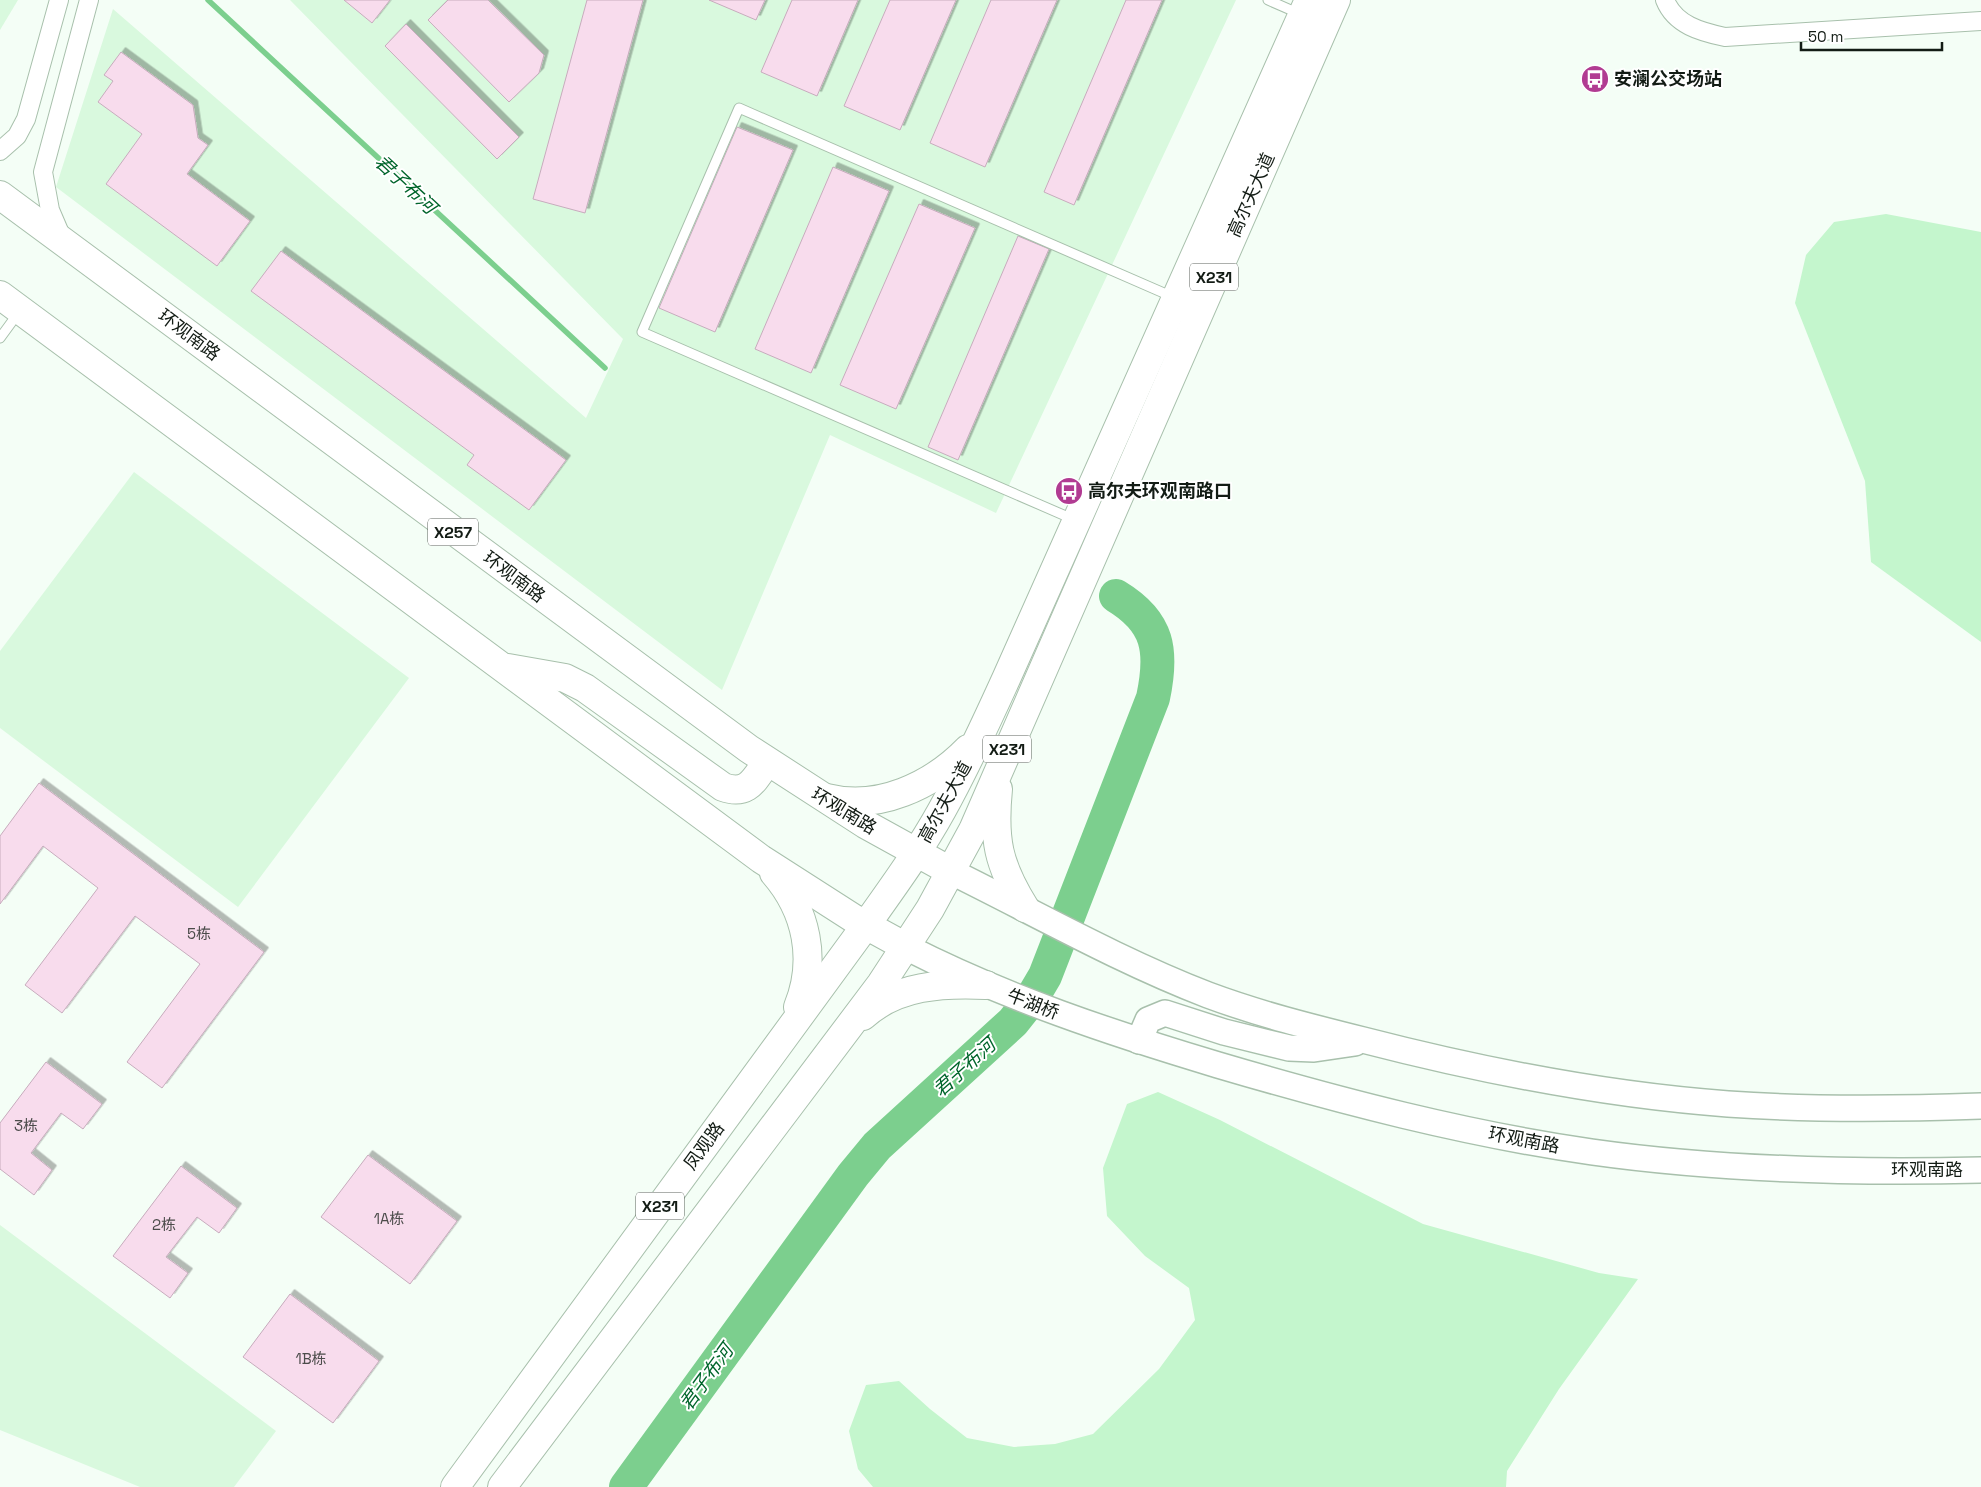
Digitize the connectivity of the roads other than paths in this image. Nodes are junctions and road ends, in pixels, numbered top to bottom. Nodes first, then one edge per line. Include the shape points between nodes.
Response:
1 (59, 0) edge
2 (89, 0) edge
3 (1268, 0) edge
4 (1336, 0) edge
5 (1665, 0) edge
6 (1306, 8) edge
7 (1981, 21) edge
8 (0, 151) edge
9 (0, 195) edge
10 (65, 243) junction
11 (1176, 298) junction
12 (10, 303) edge
13 (0, 338) edge
14 (1072, 532) junction
15 (502, 667) junction
16 (981, 735) junction
17 (1010, 743) junction
18 (767, 762) junction
19 (816, 795) junction
20 (917, 852) junction
21 (761, 859) junction
22 (952, 872) junction
23 (1024, 908) junction
24 (866, 925) junction
25 (906, 947) junction
26 (986, 985) junction
27 (1081, 1022) joint
28 (847, 1030) junction
29 (782, 1039) junction
30 (1139, 1041) junction
31 (1367, 1041) junction
32 (1981, 1106) edge
33 (1981, 1170) edge
34 (454, 1487) edge
35 (502, 1487) edge

1 - 8 street via 26,119 17,136
2 - 10 street via 43,172 50,210
3 - 6 lane
4 - 17 main road, 高尔夫大道 / X231
5 - 7 street via 1678,18 1697,31 1725,37
6 - 11 main road, 高尔夫大道 / X231
9 - 10 main road, 环观南路 / X257
10 - 18 main road, 环观南路 / X257
11 - 14 main road, 高尔夫大道 / X231
11 - 14 lane via 739,108 642,332
12 - 13 lane
12 - 15 main road
14 - 16 main road, 高尔夫大道 / X231
15 - 18 main road via 565,678 585,688 723,787 743,789 753,783
15 - 21 main road
16 - 19 main road via 946,768 905,792 860,802
16 - 20 main road, 高尔夫大道 / X231
17 - 22 main road, 高尔夫大道 / X231
17 - 23 main road via 999,777 996,840 1002,867
18 - 19 main road, 环观南路 / X257
19 - 20 main road, 环观南路 / X257
20 - 22 main road, 环观南路 / X257
20 - 24 main road, 凤观路 / X231
21 - 24 main road
21 - 29 main road via 786,888 797,909 806,931 809,953 808,976 802,998
22 - 23 street, 环观南路
22 - 25 main road, X231
23 - 31 street via 1113,953 1210,996
24 - 25 main road
24 - 29 main road, 凤观路 / X231
25 - 26 street
25 - 28 main road, X231
26 - 27 street, 牛湖桥
26 - 28 main road via 934,985 913,990 869,1010
27 - 30 street, 环观南路
28 - 35 main road, X231
29 - 34 main road, 凤观路 / X231
30 - 31 street via 1148,1020 1165,1013 1289,1048 1314,1049
30 - 33 street, 环观南路 via 1376,1108 1590,1152 1725,1165 1877,1171
31 - 32 street via 1414,1054 1531,1077 1663,1097 1789,1107

